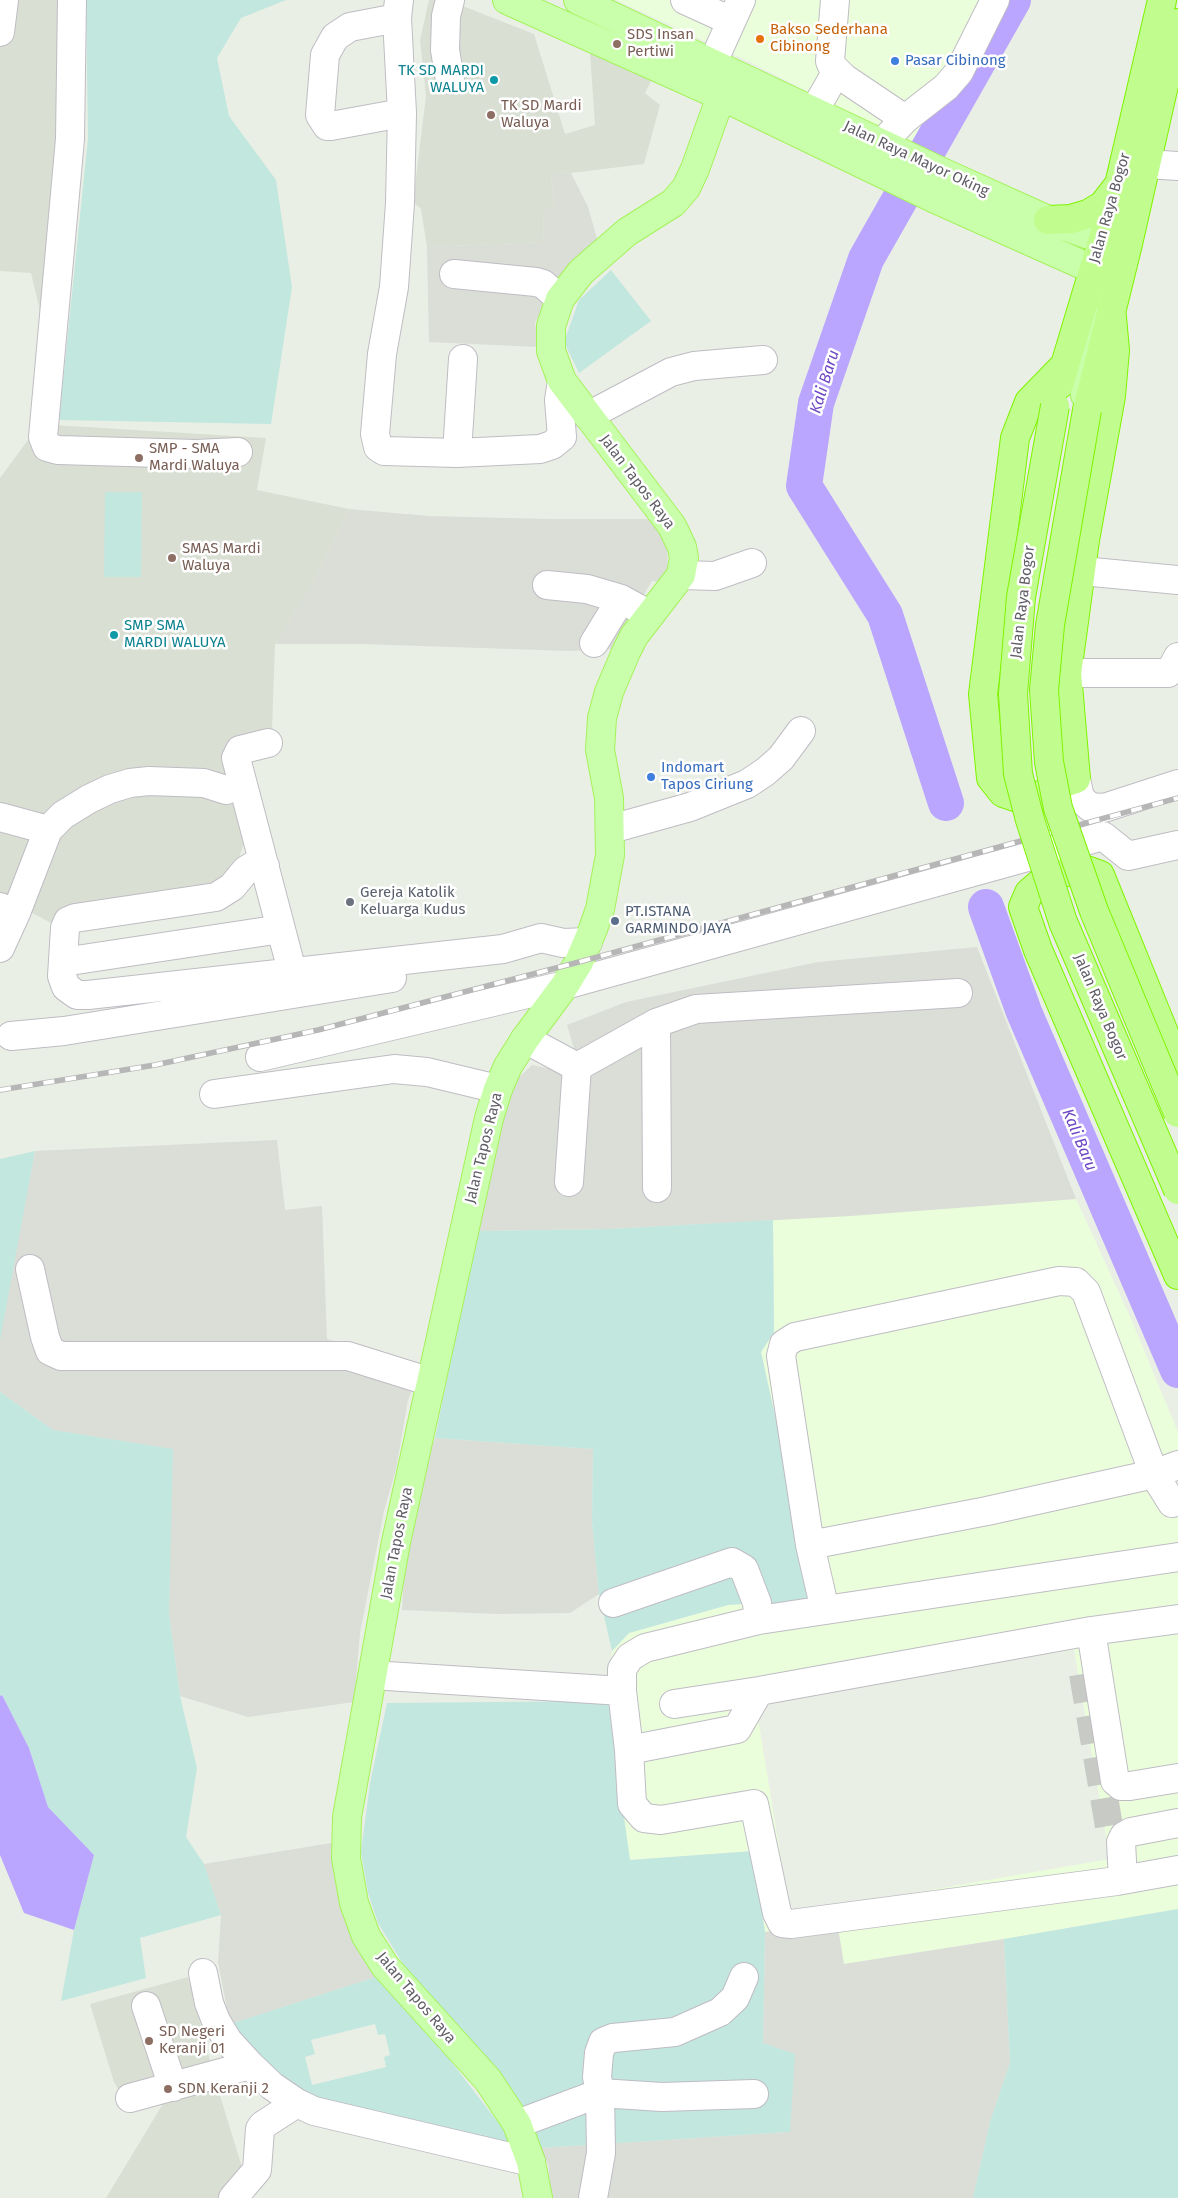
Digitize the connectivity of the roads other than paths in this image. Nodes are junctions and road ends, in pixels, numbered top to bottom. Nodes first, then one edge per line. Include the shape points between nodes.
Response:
1 (4, 0) edge
2 (72, 0) edge
3 (450, 0) edge
4 (507, 0) edge
5 (578, 0) edge
6 (685, 0) edge
7 (834, 0) edge
8 (995, 0) edge
9 (1162, 0) edge
10 (398, 9) edge
11 (736, 11) edge
12 (0, 32) edge
13 (1177, 34) edge
14 (713, 62) junction
15 (837, 71) junction
16 (450, 80) dead end
17 (721, 96) junction
18 (814, 111) junction
19 (402, 113) junction
20 (905, 119) junction
21 (888, 146) junction
22 (1146, 164) junction
23 (1178, 166) edge
24 (1118, 186) junction
25 (1048, 220) junction
26 (1103, 240) junction
27 (1092, 269) junction
28 (454, 274) dead end
29 (560, 299) junction
30 (1111, 307) junction
31 (463, 359) dead end
32 (763, 360) dead end
33 (1063, 367) junction
34 (562, 381) junction
35 (1088, 407) junction
36 (588, 416) junction
37 (238, 452) dead end
38 (457, 453) junction
39 (752, 563) dead end
40 (1082, 571) junction
41 (682, 575) junction
42 (1178, 580) edge
43 (547, 585) dead end
44 (621, 599) junction
45 (650, 615) junction
46 (594, 642) dead end
47 (1178, 657) edge
48 (1067, 673) junction
49 (801, 730) dead end
50 (268, 743) dead end
51 (1076, 780) junction
52 (1178, 784) edge
53 (226, 790) dead end
54 (0, 817) edge
55 (611, 829) junction
56 (48, 830) junction
57 (1087, 840) junction
58 (1178, 845) edge
59 (265, 866) junction
60 (1100, 875) junction
61 (8, 910) edge
62 (281, 929) junction
63 (575, 942) junction
64 (0, 948) edge
65 (63, 962) junction
66 (292, 971) junction
67 (565, 985) junction
68 (958, 993) dead end
69 (656, 1023) junction
70 (10, 1036) dead end
71 (525, 1039) junction
72 (260, 1057) dead end
73 (577, 1067) junction
74 (1178, 1067) edge
75 (498, 1089) junction
76 (214, 1094) dead end
77 (1178, 1113) edge
78 (569, 1182) dead end
79 (657, 1188) dead end
80 (1178, 1190) edge
81 (30, 1268) dead end
82 (1178, 1275) edge
83 (431, 1382) junction
84 (1169, 1469) edge
85 (1172, 1503) dead end
86 (810, 1545) junction
87 (1178, 1557) edge
88 (613, 1603) dead end
89 (825, 1610) junction
90 (1178, 1619) edge
91 (759, 1620) junction
92 (1083, 1633) junction
93 (1083, 1674) tunnel mouth
94 (387, 1676) dead end
95 (622, 1691) junction
96 (759, 1691) junction
97 (674, 1704) dead end
98 (629, 1750) junction
99 (1178, 1778) edge
100 (1178, 1823) edge
101 (1110, 1832) tunnel mouth
102 (1178, 1870) edge
103 (1120, 1880) junction
104 (203, 1973) dead end
105 (744, 1977) dead end
106 (146, 2006) dead end
107 (250, 2065) junction
108 (173, 2087) junction
109 (600, 2093) junction
110 (754, 2094) dead end
111 (130, 2098) dead end
112 (297, 2103) junction
113 (517, 2124) junction
114 (531, 2162) junction
115 (233, 2198) edge
116 (538, 2198) edge
117 (593, 2198) edge

1 - 12 street
2 - 37 street via 70,139 43,437 47,447 58,450
3 - 16 street via 445,50
4 - 17 main road, Jalan Raya Mayor Oking
5 - 14 main road, Jalan Raya Mayor Oking
6 - 11 street
7 - 15 street via 830,61
8 - 20 street via 959,72 946,87
9 - 24 highway, Jalan Raya Bogor
10 - 19 street
10 - 19 street via 350,27 335,37 325,55 320,115 327,126 331,126
11 - 14 street
13 - 22 highway, Jalan Raya Bogor
14 - 18 main road, Jalan Raya Mayor Oking
15 - 18 street
15 - 20 street
17 - 27 main road, Jalan Raya Mayor Oking via 879,173
17 - 29 main road, Jalan Tapos Raya via 686,188 673,202 602,252
18 - 21 main road, Jalan Raya Mayor Oking
19 - 38 street via 397,258 382,354 376,443 384,450
20 - 21 street
21 - 25 main road, Jalan Raya Mayor Oking
22 - 23 street
22 - 30 highway, Jalan Raya Bogor
24 - 25 highway via 1103,205 1088,214 1072,220
24 - 26 highway, Jalan Raya Bogor
25 - 26 main road, Jalan Raya Mayor Oking
26 - 27 highway, Jalan Raya Bogor
26 - 35 main road via 1106,260 1087,342 1084,390
27 - 33 highway, Jalan Raya Bogor
28 - 29 street via 536,282
29 - 34 main road, Jalan Tapos Raya via 550,326 550,338 551,351
30 - 35 highway, Jalan Raya Bogor
30 - 40 highway via 1115,350 1111,396 1084,540
31 - 38 street
32 - 36 street via 694,366 671,372
33 - 51 highway via 1029,402 1015,438 983,694 991,778 1003,793 1018,798 1042,795
33 - 80 highway, Jalan Raya Bogor, bridge via 1021,597 1013,694 1018,774 1064,922
34 - 36 main road, Jalan Tapos Raya
34 - 38 street via 559,400 562,437 552,445 540,449
35 - 77 highway, Jalan Raya Bogor, bridge via 1050,625 1044,690 1049,762 1058,808 1094,911
36 - 41 main road, Jalan Tapos Raya via 672,526 682,547
39 - 41 street via 715,576
40 - 42 street
40 - 48 highway
41 - 45 main road, Jalan Tapos Raya
43 - 44 street via 587,589
44 - 45 street
44 - 46 street
45 - 55 main road, Jalan Tapos Raya via 626,652 602,718 600,750
47 - 48 street via 1168,672
48 - 51 highway
49 - 55 street via 780,758 747,784 690,807
50 - 59 street via 240,750 236,758
51 - 52 street via 1080,798 1090,807 1104,808
53 - 56 street via 204,783 130,783 89,799 63,815
54 - 56 street
55 - 63 main road, Jalan Tapos Raya via 602,900
56 - 61 street
57 - 58 street via 1103,836 1128,856
57 - 60 street
57 - 67 street
59 - 62 street
59 - 65 street via 256,864 246,870 232,887 216,897 68,921
60 - 74 highway
60 - 82 highway via 1086,870 1066,872 1044,881 1030,893 1023,907 1038,950
61 - 64 street
62 - 65 street
62 - 66 street
63 - 66 street via 541,938 503,949
63 - 67 main road, Jalan Tapos Raya via 579,962
63 - 70 street via 446,969 74,1029
65 - 66 street via 62,976 66,987 77,994 88,995
67 - 71 main road, Jalan Tapos Raya
67 - 72 street
68 - 69 street via 696,1010
69 - 73 street
69 - 79 street
71 - 73 street
71 - 75 main road, Jalan Tapos Raya
73 - 78 street
75 - 76 street via 427,1072 394,1069
75 - 83 main road, Jalan Tapos Raya
81 - 83 street via 45,1337 50,1351 60,1356 348,1356
83 - 113 main road, Jalan Tapos Raya via 396,1542 347,1817 346,1858 354,1903 366,1936 385,1966 488,2080
84 - 85 street
84 - 86 street
84 - 86 street via 1086,1292 1076,1282 1040,1285 795,1337 784,1344 781,1356
86 - 89 street
87 - 89 street
88 - 91 street via 732,1562 744,1569 757,1603
89 - 91 street
90 - 92 street
91 - 95 street via 645,1648 630,1657 622,1668
92 - 93 street
92 - 96 street
92 - 99 street via 1116,1781 1121,1786 1130,1786
94 - 95 street
95 - 98 street
96 - 97 street
96 - 98 street via 737,1729
98 - 103 street via 632,1804 644,1818 661,1820 754,1804 777,1913 782,1922 791,1924
100 - 103 street via 1124,1836 1120,1842
101 - 103 street
102 - 103 street
104 - 107 street via 208,2003 216,2021 228,2041
105 - 109 street via 735,1998 720,2012 675,2032 613,2038 603,2042 597,2077
106 - 108 street
107 - 108 street
107 - 112 street
108 - 111 street
109 - 110 street via 662,2097
109 - 113 street
109 - 117 street via 601,2153
112 - 114 street via 314,2112
112 - 115 street via 260,2129 256,2170
113 - 114 main road, Jalan Tapos Raya
114 - 116 main road, Jalan Tapos Raya

